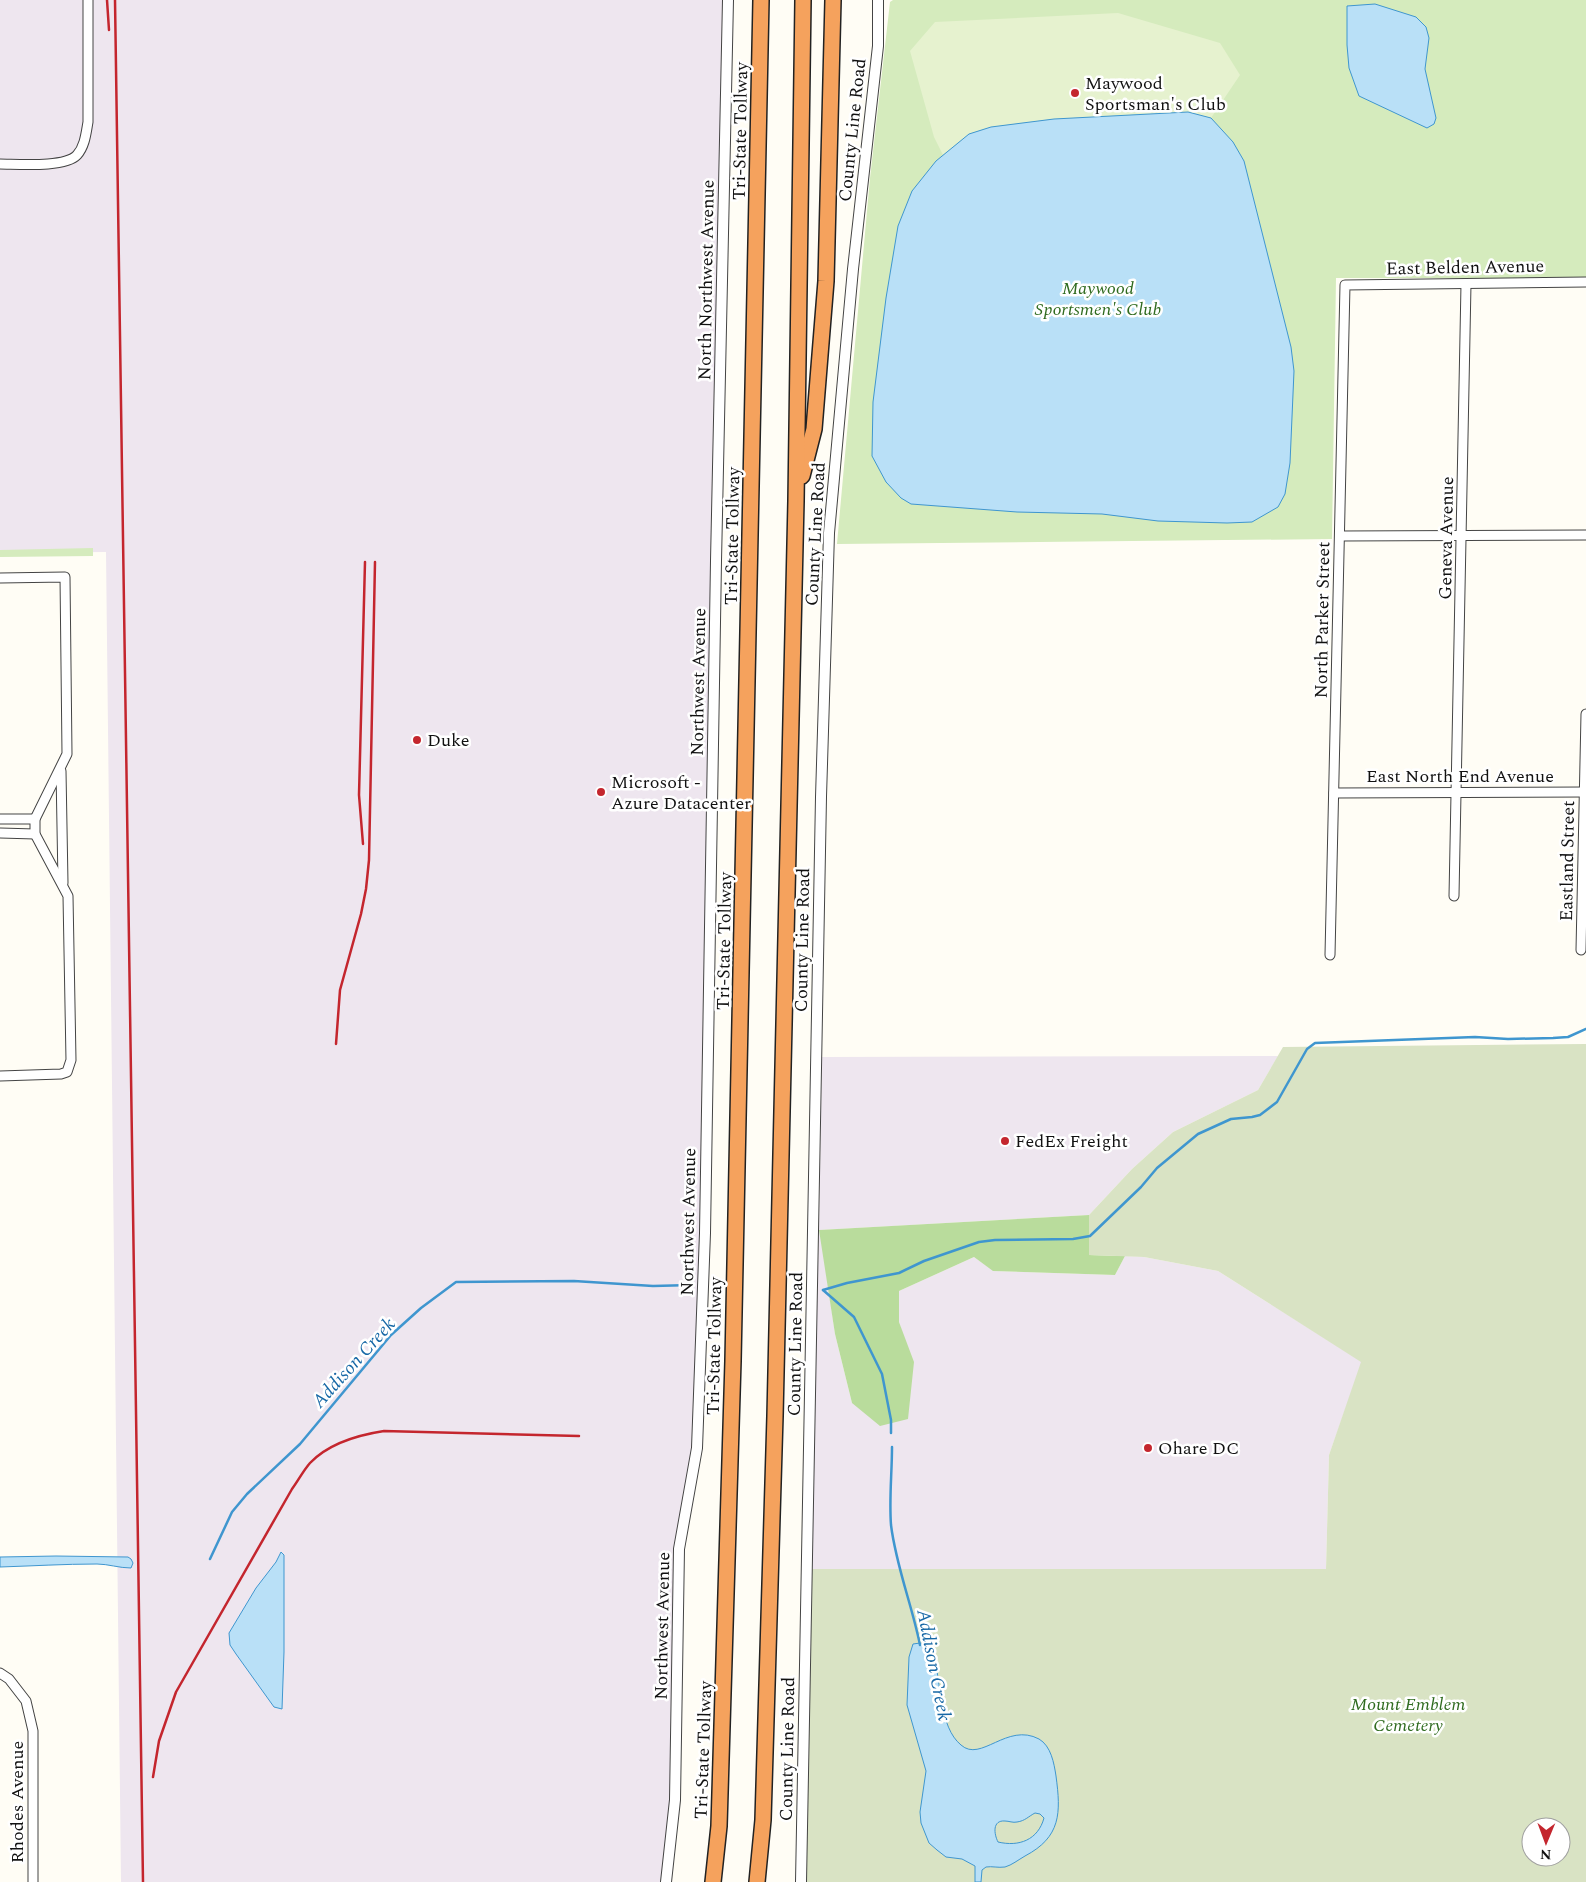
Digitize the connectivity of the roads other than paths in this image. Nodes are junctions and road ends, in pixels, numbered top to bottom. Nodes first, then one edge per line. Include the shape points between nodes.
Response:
1 (88, 0) edge
2 (728, 0) edge
3 (761, 0) edge
4 (803, 0) edge
5 (833, 0) edge
6 (878, 0) edge
7 (0, 164) edge
8 (1586, 282) edge
9 (1466, 284) junction
10 (1345, 285) joint
11 (796, 502) junction
12 (1586, 535) edge
13 (1340, 536) junction
14 (1462, 536) junction
15 (716, 561) joint
16 (0, 578) edge
17 (1586, 714) edge
18 (61, 767) junction
19 (1457, 792) junction
20 (1585, 792) edge
21 (1334, 793) junction
22 (0, 819) edge
23 (35, 819) junction
24 (0, 833) edge
25 (35, 834) junction
26 (63, 886) junction
27 (1454, 896) dead end
28 (1581, 950) dead end
29 (1330, 955) dead end
30 (0, 1076) edge
31 (0, 1673) edge
32 (33, 1882) edge
33 (666, 1882) edge
34 (713, 1882) edge
35 (757, 1882) edge
36 (801, 1882) edge

1 - 7 street via 88,122 85,140 76,157 44,164
2 - 15 street, North Northwest Avenue
3 - 34 highway, Tri-State Tollway via 732,1410 719,1826
4 - 11 highway
5 - 11 highway via 826,281 814,429
6 - 36 street, County Line Road via 878,46 853,269 829,541 821,797
8 - 9 street, East Belden Avenue
9 - 10 street, East Belden Avenue
9 - 14 street, Geneva Avenue
10 - 13 street, North Parker Street
11 - 35 highway via 771,1592 764,1820
12 - 14 street
13 - 14 street
13 - 21 street, North Parker Street
14 - 19 street, Geneva Avenue
15 - 33 street, Northwest Avenue via 706,1233 698,1439 680,1549 675,1800
16 - 18 street via 65,577 67,754
17 - 20 street, Eastland Street
18 - 23 street
18 - 26 street
19 - 20 street, East North End Avenue
19 - 21 street, East North End Avenue
19 - 27 street, Geneva Avenue
20 - 28 street, Eastland Street
21 - 29 street, North Parker Street
22 - 23 street
23 - 25 street
24 - 25 street
25 - 26 street
26 - 30 street via 68,896 70,1066 67,1072 53,1075
31 - 32 street, Rhodes Avenue via 9,1679 26,1701 33,1730

